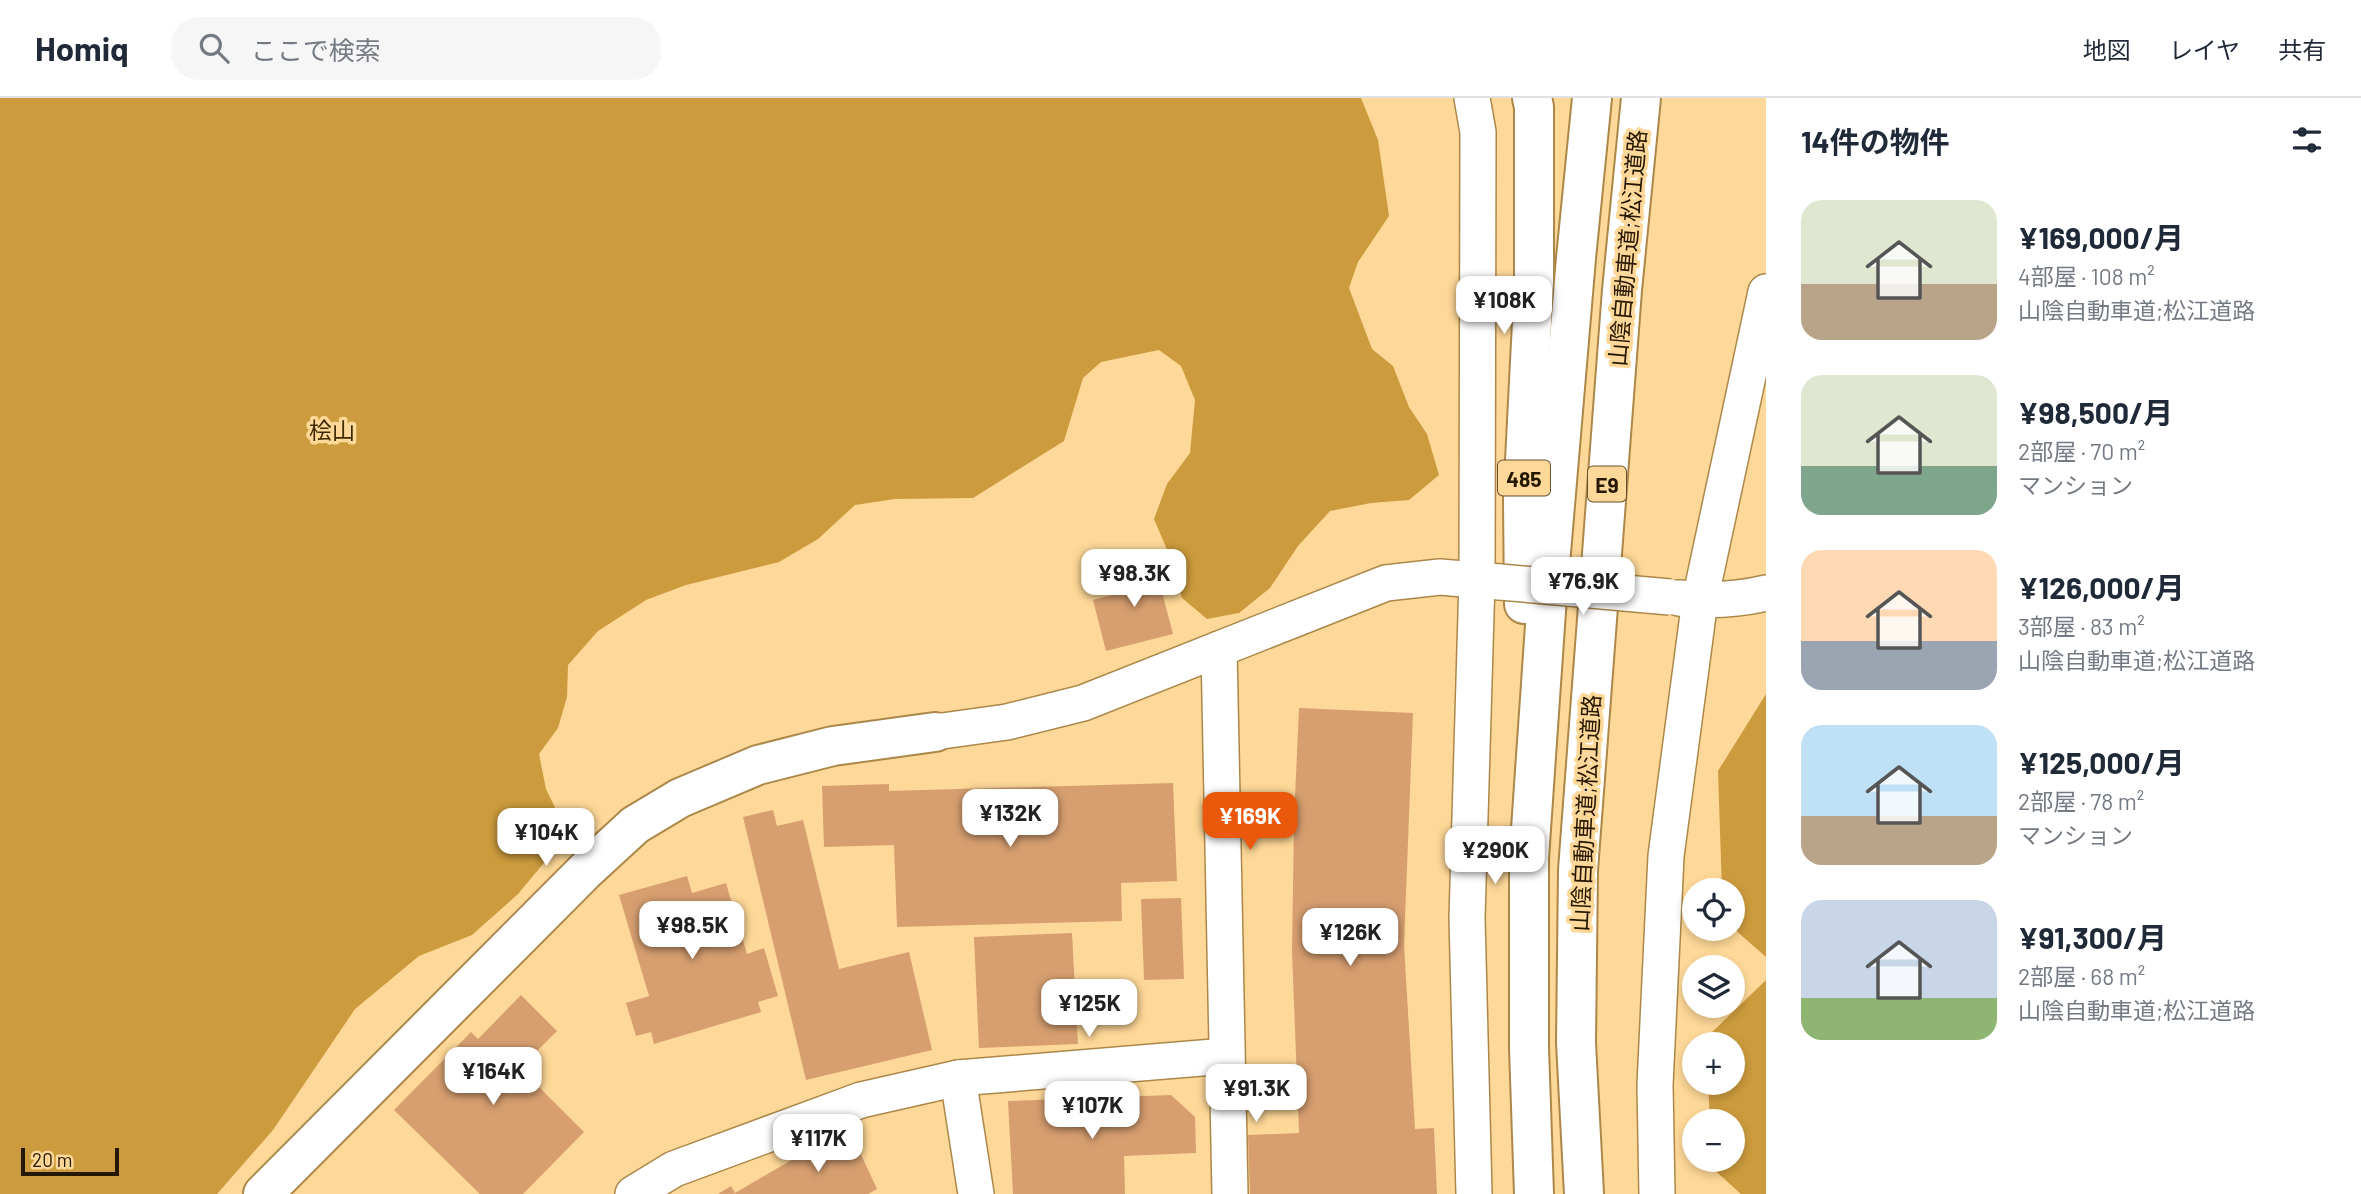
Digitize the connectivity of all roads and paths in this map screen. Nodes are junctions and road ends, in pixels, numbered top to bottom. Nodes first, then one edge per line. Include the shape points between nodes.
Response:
1 (1472, 98) edge
2 (1532, 98) edge
3 (1592, 98) edge
4 (1641, 98) edge
5 (1660, 98) edge
6 (1634, 167) junction
7 (1766, 292) edge
8 (1488, 581) junction
9 (1766, 593) edge
10 (1685, 599) junction
11 (1219, 649) junction
12 (935, 732) joint
13 (1529, 858) junction
14 (1226, 1056) junction
15 (958, 1078) junction
16 (263, 1194) edge
17 (633, 1194) edge
18 (976, 1194) edge
19 (1230, 1194) edge
20 (1474, 1194) edge
21 (1534, 1194) edge
22 (1584, 1194) edge
23 (1657, 1194) edge

1 - 8 street via 1478,132
2 - 13 main road, 485 via 1534,284 1523,500
3 - 13 main road, E9
4 - 6 main road, 山陰自動車道;松江道路 / E9
5 - 6 main road
6 - 22 main road, 山陰自動車道;松江道路 / E9 via 1578,870 1576,1043
7 - 10 street
8 - 10 street, bridge
8 - 11 street via 1440,577 1386,583
8 - 20 street via 1466,918
9 - 10 street via 1745,599
10 - 23 street via 1655,1085
11 - 12 street via 1083,703 1007,722
11 - 14 street
12 - 16 main road via 833,746 758,765 680,798 635,825
13 - 21 main road, E9
14 - 15 street
14 - 19 street
15 - 17 street via 861,1100 674,1169
15 - 18 street

